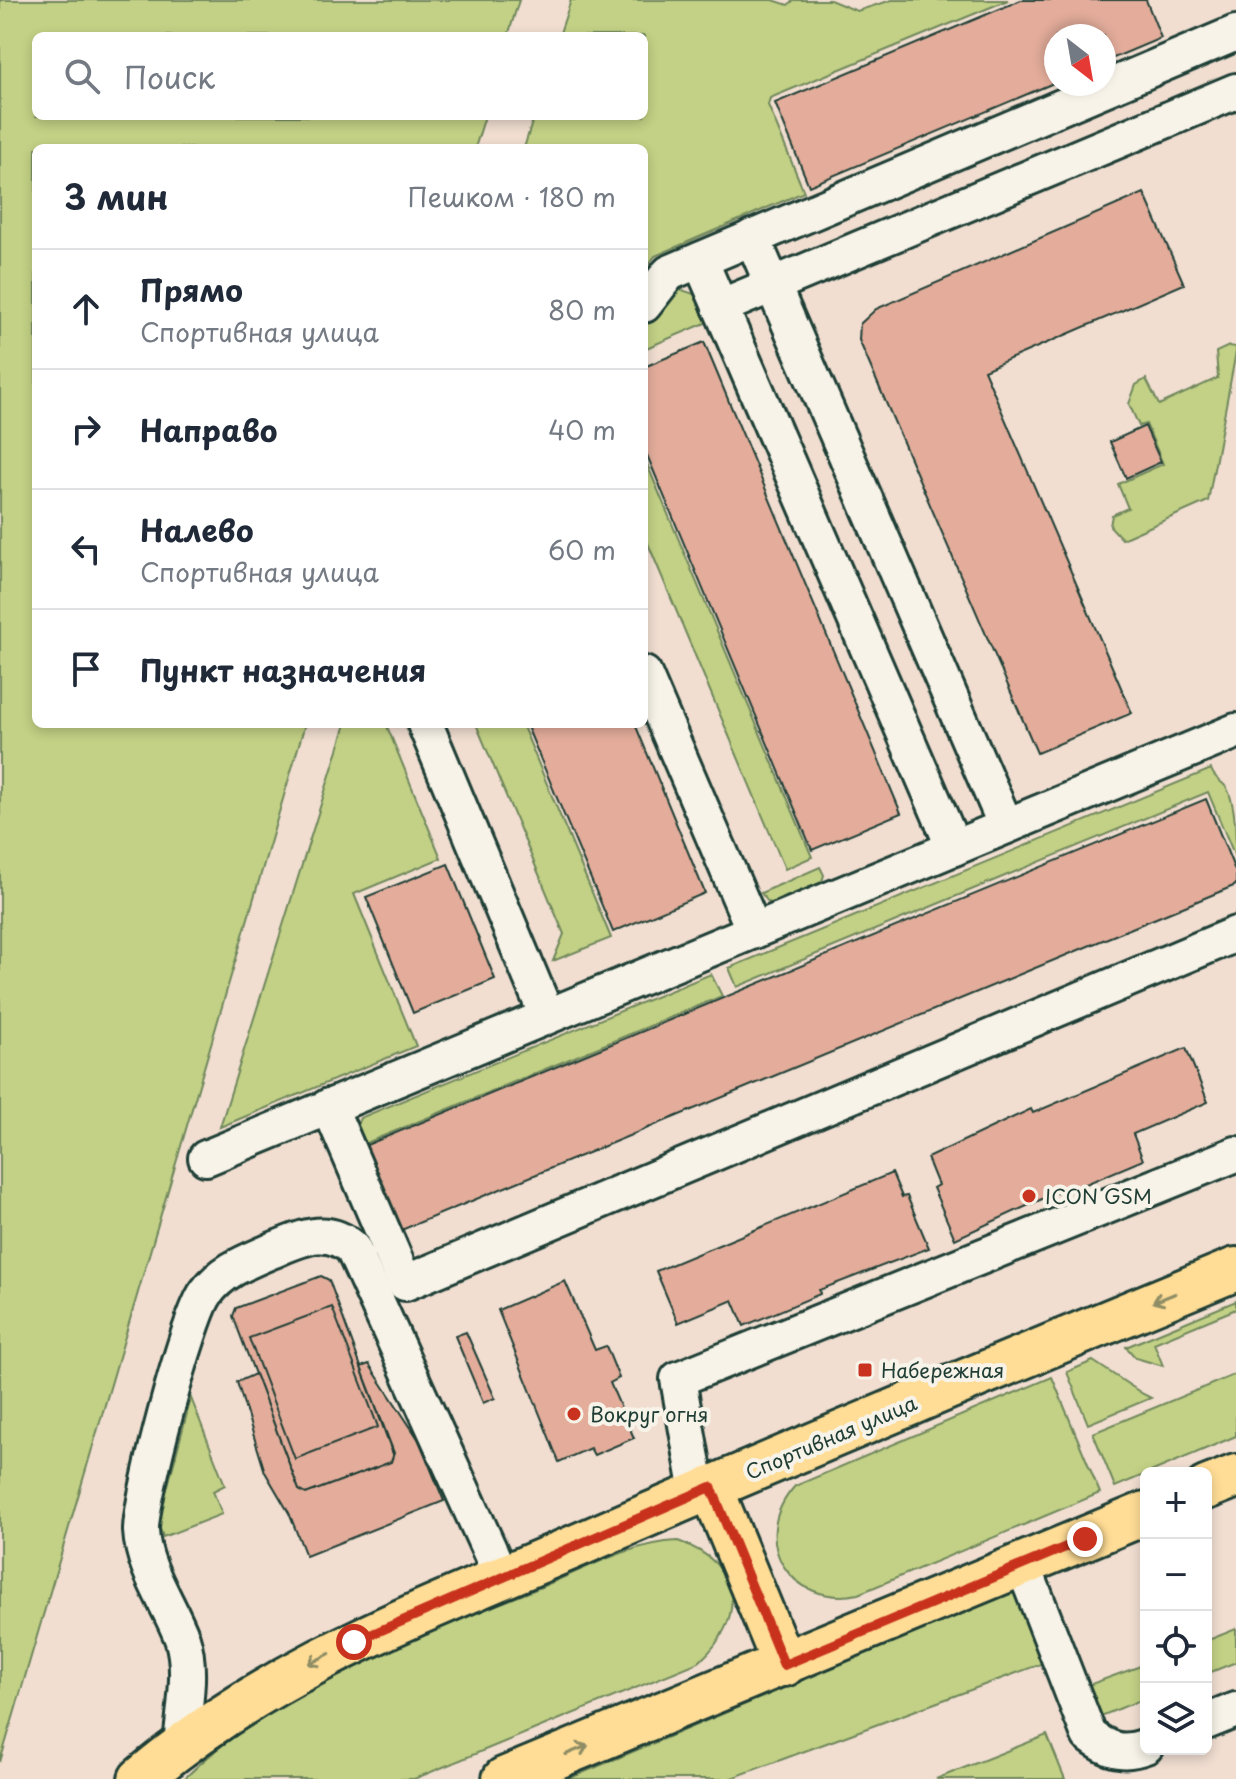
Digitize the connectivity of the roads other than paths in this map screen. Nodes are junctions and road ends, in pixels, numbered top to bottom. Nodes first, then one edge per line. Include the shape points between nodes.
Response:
1 (1232, 47) edge
2 (1236, 91) edge
3 (752, 237) junction
4 (700, 260) junction
5 (772, 285) junction
6 (648, 300) edge
7 (720, 307) junction
8 (648, 683) edge
9 (427, 728) edge
10 (1236, 731) edge
11 (1006, 826) junction
12 (954, 848) junction
13 (754, 931) junction
14 (1236, 934) edge
15 (547, 1016) junction
16 (329, 1106) junction
17 (1236, 1154) edge
18 (206, 1158) dead end
19 (1236, 1269) edge
20 (1236, 1476) edge
21 (1212, 1486) edge
22 (705, 1490) junction
23 (1140, 1516) edge
24 (1023, 1565) junction
25 (502, 1578) junction
26 (784, 1665) junction
27 (1236, 1710) edge
28 (1212, 1720) edge
29 (181, 1747) junction
30 (1140, 1747) edge
31 (140, 1779) edge
32 (504, 1779) edge

1 - 3 lane
2 - 5 lane
3 - 4 lane
3 - 5 lane
4 - 6 lane via 669,273
4 - 7 lane
5 - 7 lane
5 - 11 lane
7 - 12 lane
8 - 13 lane
9 - 15 lane
10 - 11 lane
11 - 12 lane
12 - 13 lane
13 - 15 lane
14 - 16 lane via 405,1283
15 - 16 lane
16 - 18 lane
17 - 22 lane via 678,1379
19 -> 22 main road, Спортивная улица
20 - 21 main road
22 - 25 main road, Спортивная улица
22 - 26 main road
23 - 24 main road
24 - 26 main road
24 - 30 lane via 1089,1735 1119,1751
25 -> 29 main road, Спортивная улица via 281,1678
25 - 29 lane via 353,1249 327,1234 307,1235 228,1269 195,1311 141,1512 147,1559 184,1651
32 -> 26 main road
27 - 28 lane
29 - 31 main road, Спортивная улица

